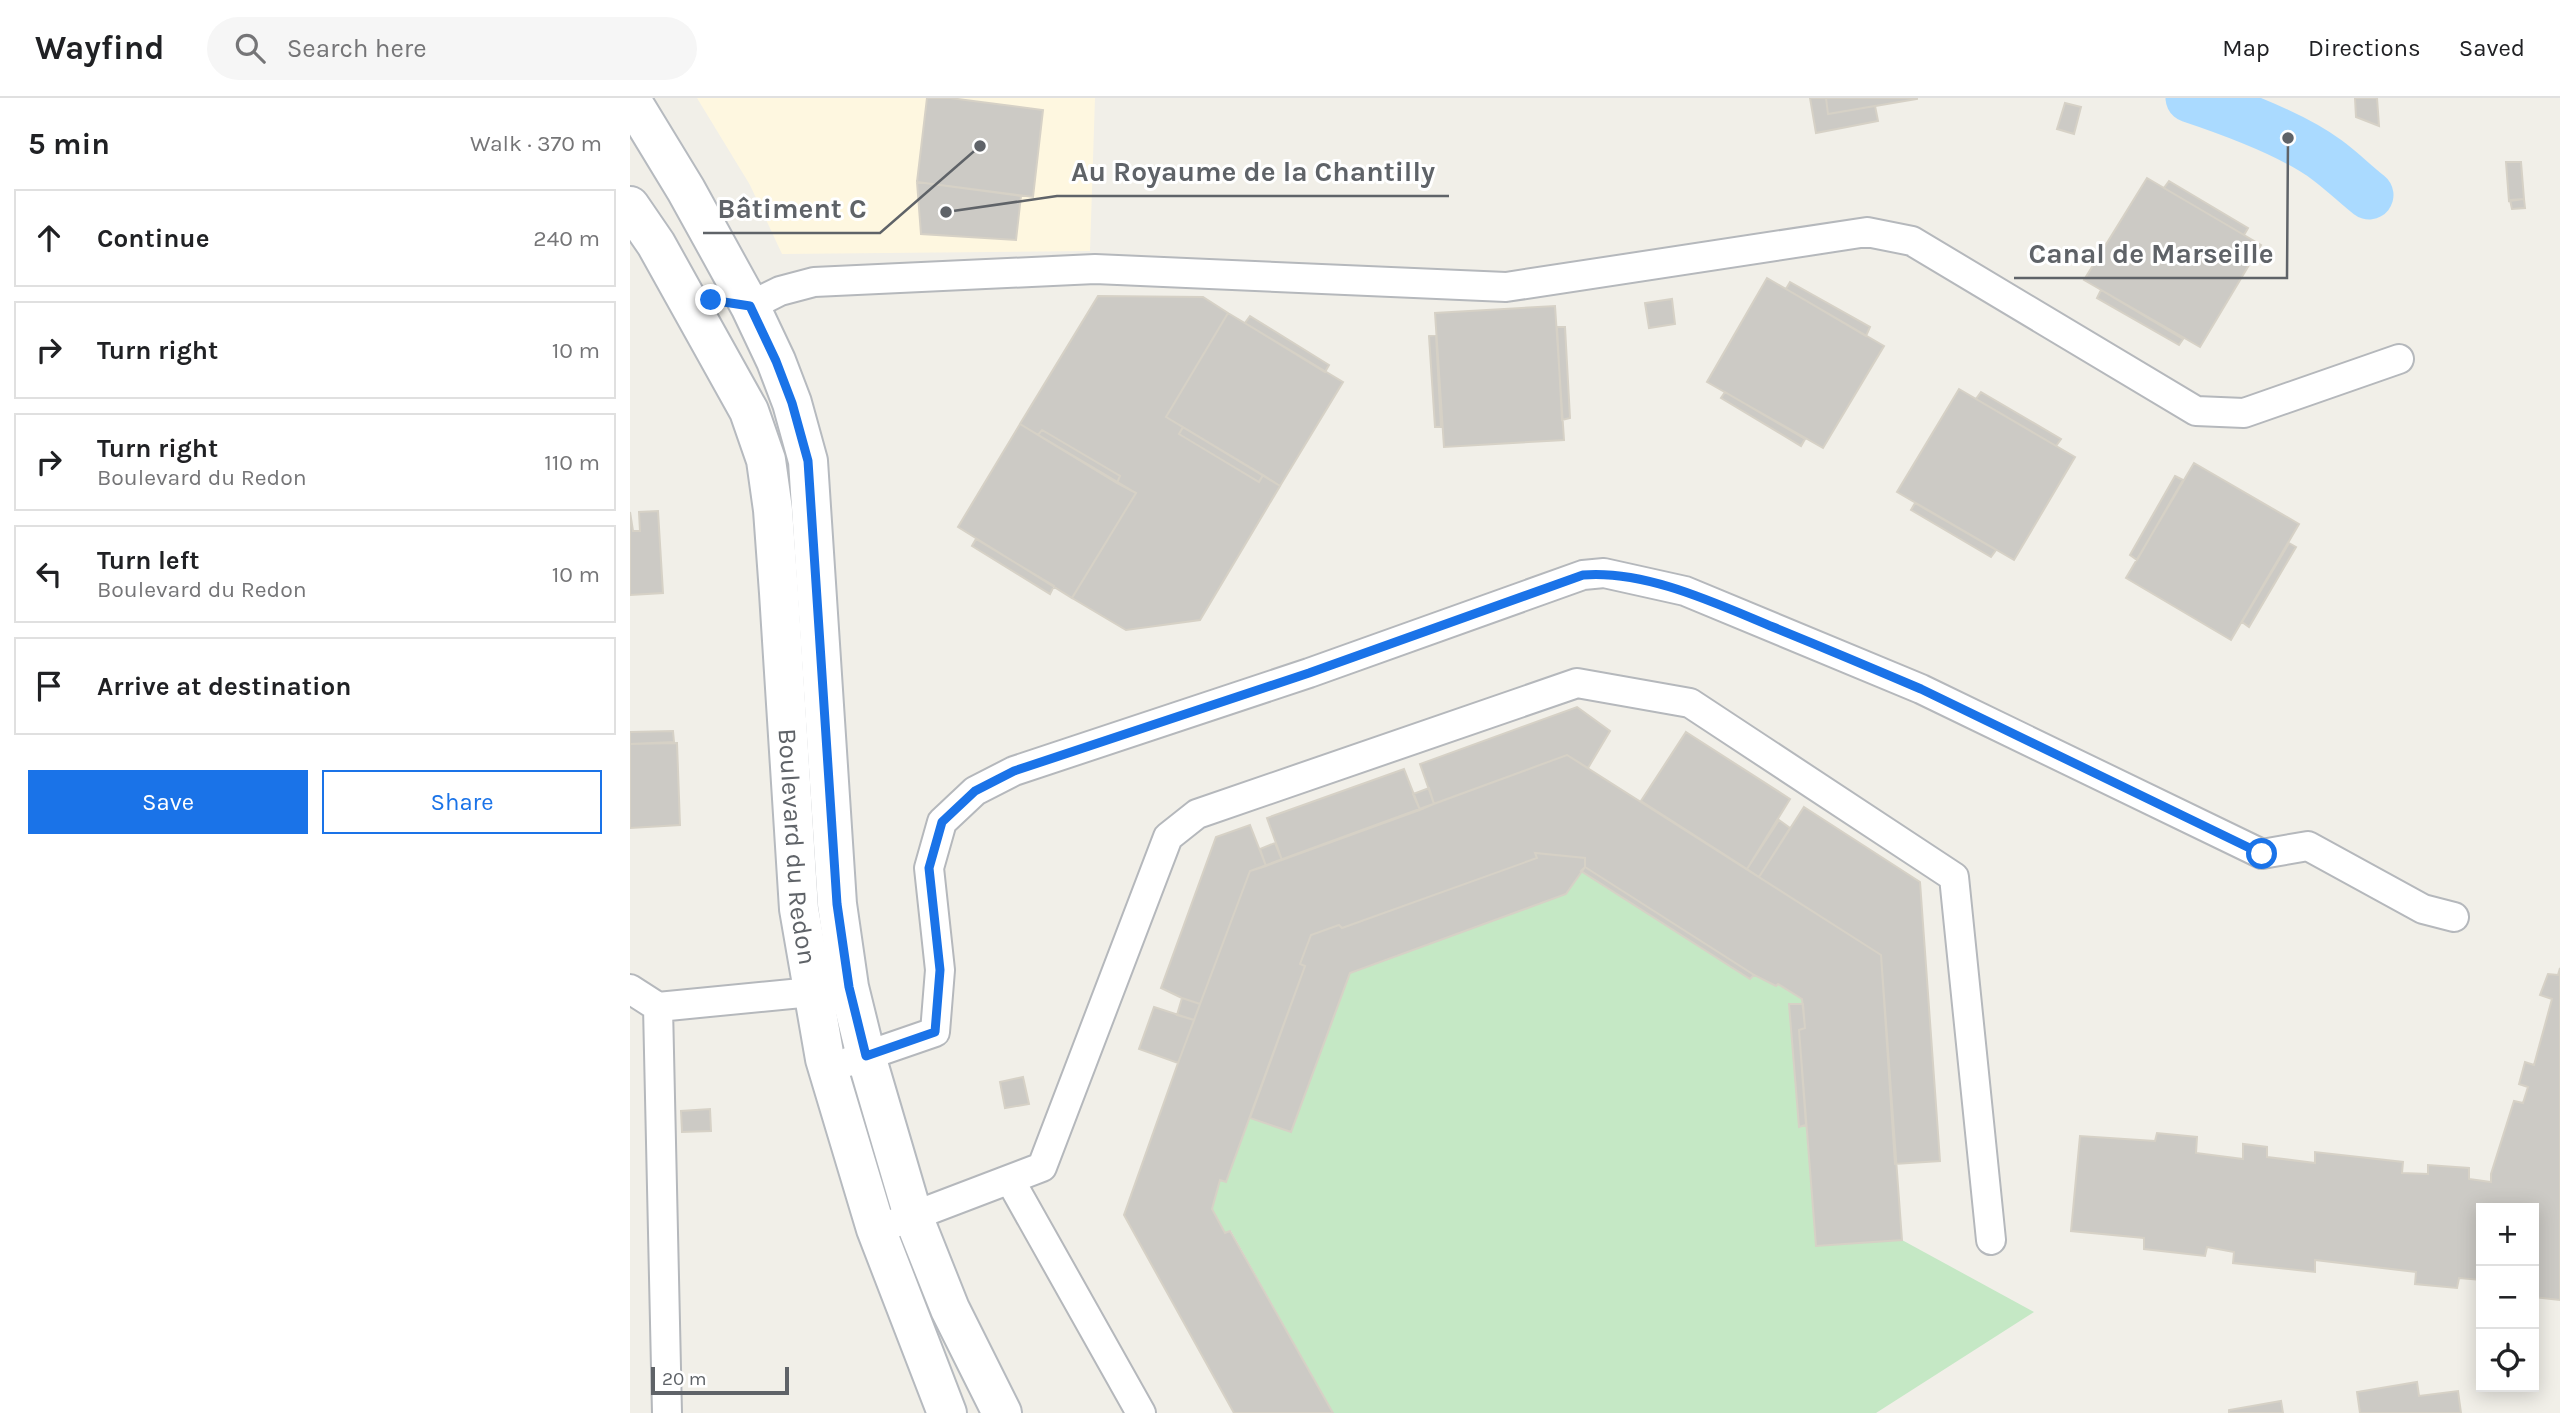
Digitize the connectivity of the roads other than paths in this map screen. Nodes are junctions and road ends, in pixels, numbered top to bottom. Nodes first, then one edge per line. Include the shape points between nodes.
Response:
1 (630, 98) edge
2 (630, 206) edge
3 (675, 280) junction
4 (750, 306) junction
5 (2399, 359) dead end
6 (2454, 917) dead end
7 (630, 989) edge
8 (831, 990) junction
9 (658, 1007) junction
10 (866, 1056) junction
11 (828, 1069) junction
12 (1010, 1180) junction
13 (913, 1216) junction
14 (876, 1230) junction
15 (1991, 1240) dead end
16 (667, 1413) edge
17 (947, 1413) edge
18 (1002, 1413) edge
19 (1141, 1413) edge

1 - 4 street, Boulevard du Redon
2 - 3 street, Boulevard du Redon
3 - 4 street via 711,300
3 - 8 street, Boulevard du Redon via 749,411 766,460 799,909
4 - 5 lane via 780,291 814,282 1095,269 1506,286 1867,232 1912,241 2196,411 2244,413
4 - 8 street, Boulevard du Redon via 792,403 808,461 837,904
6 - 10 lane via 2423,909 2308,846 2262,854 1921,689 1685,591 1604,573 1583,575 1298,677 1014,771 975,791 942,822 929,868 940,970 935,1032
7 - 9 lane
8 - 9 lane
8 - 10 street, Boulevard du Redon
8 - 11 street, Boulevard du Redon
9 - 16 lane
10 - 11 lane
10 - 13 street, Boulevard du Redon
11 - 14 street, Boulevard du Redon
12 - 13 lane
12 - 15 lane via 1042,1167 1168,836 1197,814 1577,682 1690,703 1954,877
12 - 19 lane
13 - 14 lane
13 - 18 street, Boulevard du Redon via 950,1309
14 - 17 street, Boulevard du Redon

